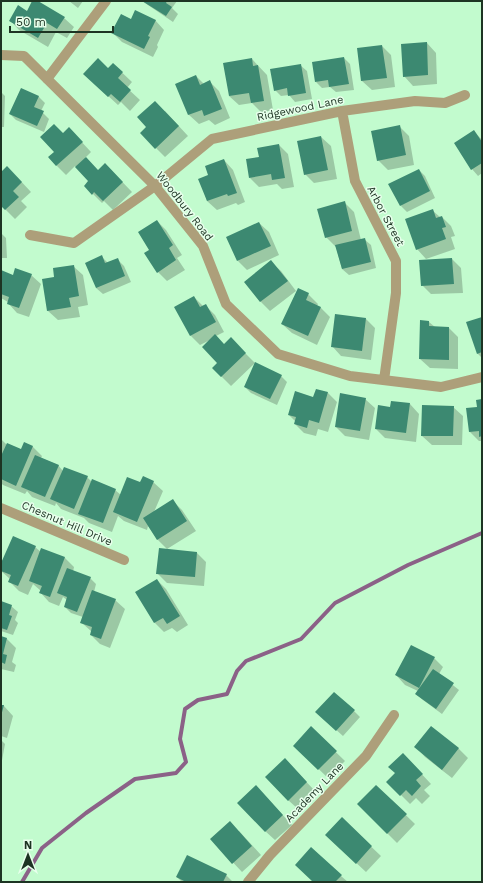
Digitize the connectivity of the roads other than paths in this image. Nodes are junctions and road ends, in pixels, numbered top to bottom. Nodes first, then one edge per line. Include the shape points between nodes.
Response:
1 (106, 1) edge
2 (1, 55) edge
3 (47, 79) junction
4 (465, 95) dead end
5 (342, 112) junction
6 (156, 186) junction
7 (30, 235) dead end
8 (482, 377) edge
9 (384, 380) junction
10 (1, 508) edge
11 (124, 560) dead end
12 (394, 715) dead end
13 (248, 882) edge

1 - 3 street
2 - 3 street, Woodbury Road via 24,56
3 - 6 street, Woodbury Road
4 - 5 street, Ridgewood Lane via 445,103 415,101
5 - 6 street, Ridgewood Lane via 212,139
5 - 9 street, Arbor Street via 355,181 396,261 396,293
6 - 7 street, Ridgewood Lane via 74,243
6 - 9 street, Woodbury Road via 203,246 226,304 278,354 350,376
8 - 9 street, Woodbury Road via 441,387
10 - 11 street, Chesnut Hill Drive
12 - 13 street, Academy Lane via 366,756 270,855

